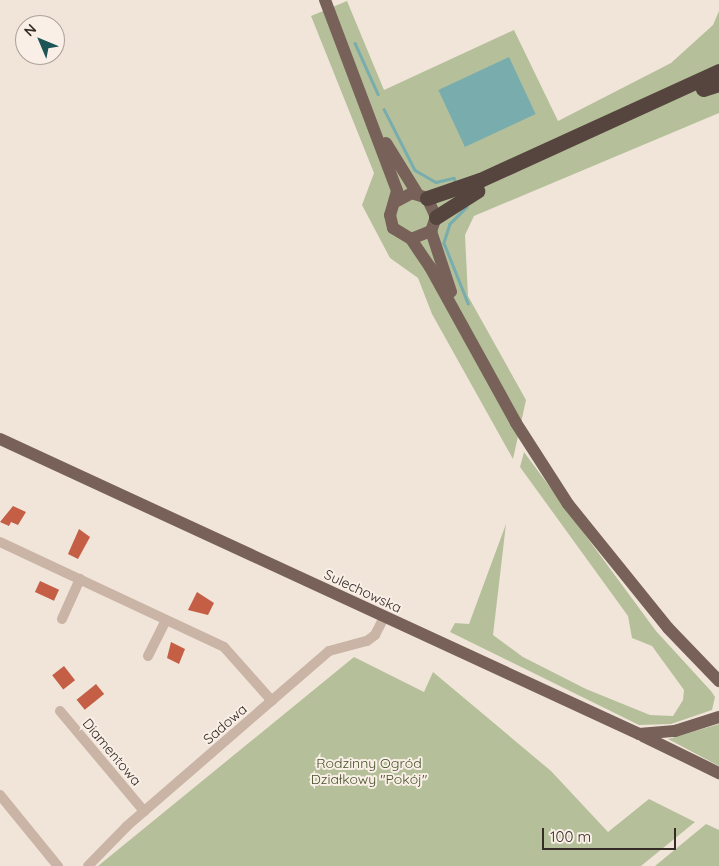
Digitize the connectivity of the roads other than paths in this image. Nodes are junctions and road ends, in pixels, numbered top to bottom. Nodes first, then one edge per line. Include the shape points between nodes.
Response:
1 (325, 0) edge
2 (719, 59) edge
3 (719, 71) edge
4 (719, 83) edge
5 (686, 85) junction
6 (372, 116) junction
7 (422, 195) junction
8 (396, 202) junction
9 (436, 217) junction
10 (431, 231) junction
11 (411, 239) junction
12 (470, 341) junction
13 (0, 439) edge
14 (0, 542) edge
15 (80, 580) junction
16 (384, 617) junction
17 (62, 619) dead end
18 (166, 620) junction
19 (148, 656) dead end
20 (719, 681) edge
21 (272, 701) junction
22 (60, 711) dead end
23 (719, 717) edge
24 (639, 734) junction
25 (719, 774) edge
26 (0, 794) edge
27 (144, 811) junction
28 (58, 866) edge
29 (88, 866) edge

1 - 6 main road
2 - 5 highway
3 - 5 highway
4 - 9 highway via 462,198
5 - 7 highway via 480,180
6 - 7 main road
6 - 8 main road via 397,190
7 - 8 main road
7 - 9 main road
8 - 11 main road via 391,223 398,234
9 - 10 main road
10 - 11 main road
10 - 12 main road
11 - 12 main road
12 - 20 main road via 526,441 587,530 668,628
13 - 16 main road, Sulechowska
14 - 15 street
15 - 17 street
15 - 18 street
16 - 21 street, Sadowa via 375,635 329,651
16 - 24 main road, Sulechowska
18 - 19 street
18 - 21 street via 228,650
21 - 27 street, Sadowa
22 - 27 street, Diamentowa
23 - 24 main road, Sulechowska via 676,731
24 - 25 main road
26 - 28 street
27 - 29 street, Sadowa

